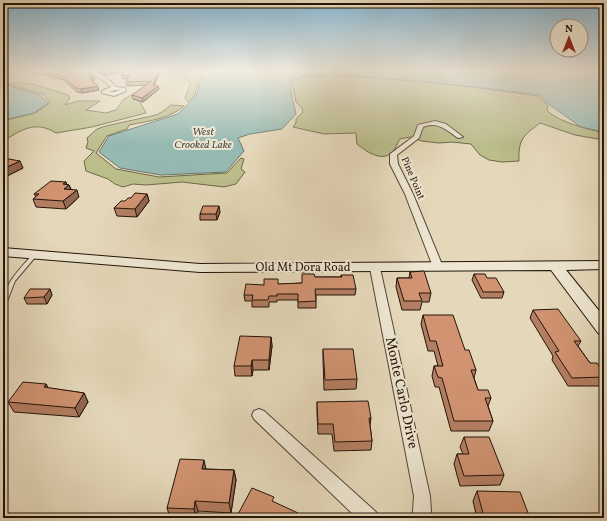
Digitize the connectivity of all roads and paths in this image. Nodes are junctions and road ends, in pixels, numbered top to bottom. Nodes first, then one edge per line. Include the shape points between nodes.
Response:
1 (460, 137) dead end
2 (3, 252) edge
3 (35, 255) junction
4 (555, 265) junction
5 (604, 265) edge
6 (438, 267) junction
7 (375, 268) junction
8 (3, 304) edge
9 (604, 329) edge
10 (259, 415) dead end
11 (370, 518) edge
12 (420, 518) edge

1 - 6 street, Pine Point via 435,122 425,124 419,128 417,137 393,154 394,164 409,194
2 - 3 street, Old Mt Dora Road
3 - 7 street, Old Mt Dora Road via 200,268
3 - 8 lane via 13,281
4 - 5 street, Old Mt Dora Road
4 - 6 street, Old Mt Dora Road
4 - 9 street
6 - 7 street, Old Mt Dora Road
7 - 12 street, Monte Carlo Drive via 421,490
10 - 11 street

